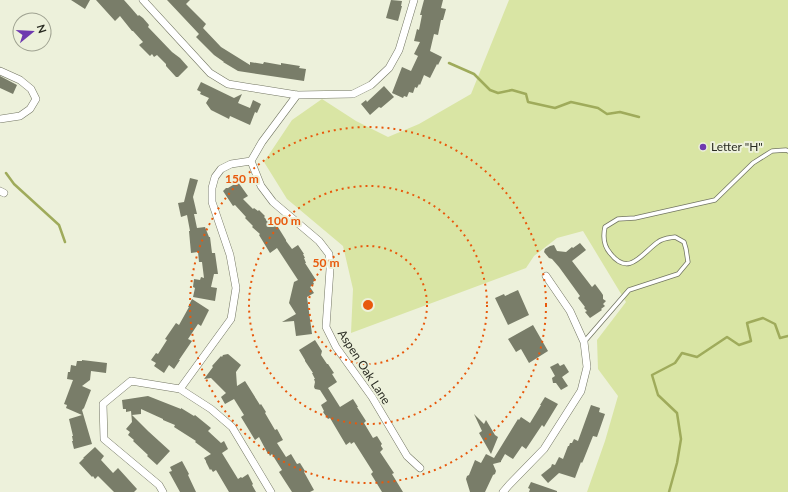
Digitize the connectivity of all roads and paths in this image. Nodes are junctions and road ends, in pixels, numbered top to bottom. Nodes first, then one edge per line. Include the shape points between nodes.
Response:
1 (143, 0) edge
2 (414, 0) edge
3 (0, 70) edge
4 (297, 95) junction
5 (0, 119) edge
6 (788, 151) edge
7 (251, 161) junction
8 (546, 276) dead end
9 (584, 342) junction
10 (180, 389) junction
11 (420, 468) dead end
12 (163, 492) edge
13 (271, 492) edge
14 (503, 492) edge

1 - 4 street via 210,73 228,84
2 - 4 street via 399,50 389,68 371,84 353,94
3 - 5 street via 20,80 31,89 36,99 30,109 20,116
4 - 7 street
6 - 9 lane via 772,151 753,163 715,200 635,218 618,219 605,227 605,243 610,253 620,262 634,262 657,242 675,237 684,242 688,262 678,274 629,290
7 - 10 street via 231,164 215,177 212,202 230,255 236,288 231,319
7 - 11 street, Aspen Oak Lane via 261,186 272,202 319,241 329,254 326,327 336,347 372,397 407,456
8 - 9 street via 570,311
9 - 14 street via 587,367 581,391 544,449
10 - 12 street via 131,382 103,404 104,439 159,485
10 - 13 street via 211,409 232,427

